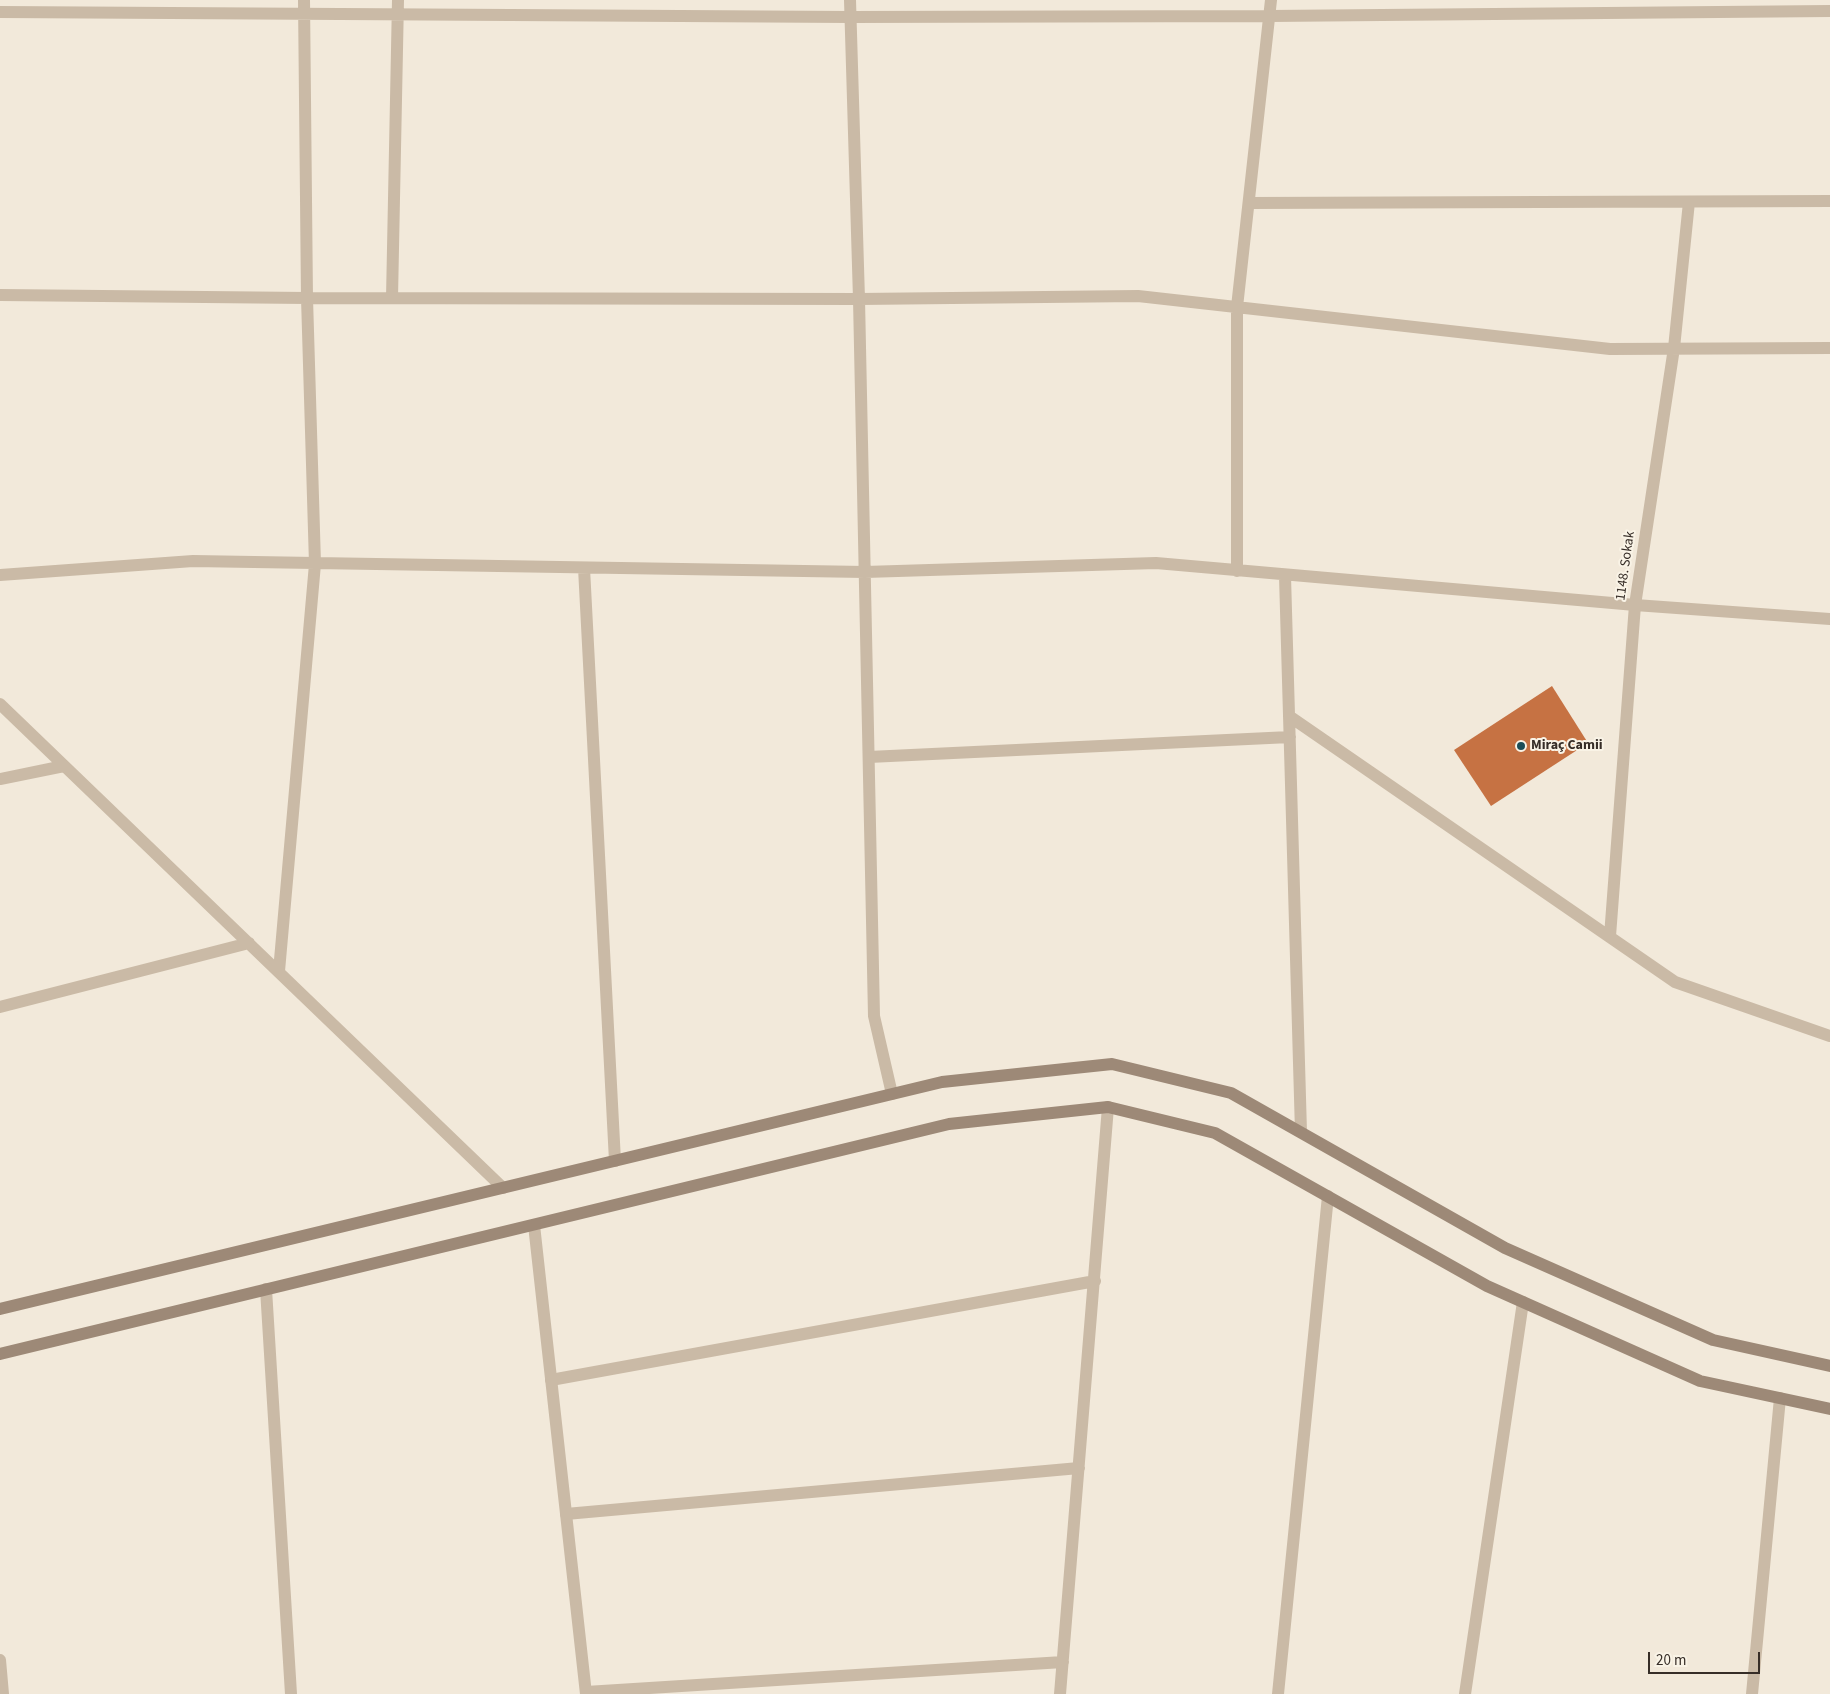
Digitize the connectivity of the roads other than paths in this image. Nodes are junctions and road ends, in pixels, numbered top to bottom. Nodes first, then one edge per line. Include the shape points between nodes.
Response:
1 (304, 0) edge
2 (398, 0) edge
3 (850, 0) edge
4 (1271, 0) edge
5 (1830, 11) edge
6 (0, 12) edge
7 (304, 14) junction
8 (398, 14) junction
9 (1270, 16) junction
10 (850, 17) junction
11 (1830, 201) edge
12 (1690, 202) junction
13 (1248, 203) junction
14 (0, 295) edge
15 (307, 298) junction
16 (392, 298) junction
17 (859, 299) junction
18 (1237, 307) junction
19 (1674, 348) junction
20 (1830, 348) edge
21 (315, 564) junction
22 (584, 568) junction
23 (1237, 571) junction
24 (865, 572) junction
25 (0, 575) edge
26 (1285, 576) junction
27 (1635, 605) junction
28 (1830, 619) edge
29 (0, 704) edge
30 (1289, 716) junction
31 (1290, 737) junction
32 (868, 757) junction
33 (64, 766) junction
34 (0, 780) edge
35 (1610, 936) junction
36 (249, 943) junction
37 (279, 971) junction
38 (0, 1007) edge
39 (1830, 1036) edge
40 (892, 1094) junction
41 (1108, 1107) junction
42 (1301, 1132) junction
43 (615, 1161) junction
44 (503, 1188) junction
45 (1328, 1196) junction
46 (534, 1224) junction
47 (1094, 1281) junction
48 (266, 1289) junction
49 (1523, 1302) junction
50 (0, 1309) edge
51 (0, 1354) edge
52 (1830, 1366) edge
53 (551, 1380) junction
54 (1780, 1398) junction
55 (1830, 1409) edge
56 (1079, 1468) junction
57 (566, 1514) junction
58 (0, 1660) edge
59 (1062, 1662) junction
60 (586, 1693) edge
61 (3, 1694) edge
62 (291, 1694) edge
63 (1060, 1694) edge
64 (1278, 1694) edge
65 (1465, 1694) edge
66 (1752, 1694) edge

1 - 7 street
2 - 8 street
3 - 10 street
4 - 9 street
5 - 9 street
6 - 7 street
7 - 8 street
7 - 15 street
8 - 10 street
8 - 16 street
9 - 10 street
9 - 13 street
10 - 17 street
11 - 12 street
12 - 13 street
12 - 19 street, 1148. Sokak
13 - 18 street
14 - 15 street
15 - 16 street
15 - 21 street
16 - 17 street
17 - 18 street via 1138,296
17 - 24 street
18 - 19 street via 1610,349
18 - 23 street
19 - 20 street
19 - 27 street, 1148. Sokak
21 - 22 street
21 - 25 street via 193,562
21 - 37 street
22 - 24 street
22 - 43 street
23 - 24 street via 1156,563
23 - 26 street
24 - 32 street
26 - 27 street
26 - 30 street
27 - 28 street
27 - 35 street, 1148. Sokak
29 - 33 street
30 - 31 street
30 - 35 street
31 - 32 street
31 - 42 street
32 - 40 street via 874,1016
33 - 34 street
33 - 36 street
35 - 39 street via 1675,982
36 - 37 street
36 - 38 street
37 - 44 street
40 - 42 main road via 942,1082 1112,1064 1231,1093
40 - 43 main road
41 - 45 main road via 1215,1133
41 - 46 main road via 949,1124
41 - 47 street
42 - 52 main road via 1506,1248 1713,1340
43 - 44 main road
44 - 50 main road
45 - 49 main road via 1487,1286
45 - 64 street
46 - 48 main road
46 - 53 street
47 - 53 street
47 - 56 street
48 - 51 main road
48 - 62 street
49 - 54 main road via 1700,1381
49 - 65 street
53 - 57 street
54 - 55 main road
54 - 66 street
56 - 57 street
56 - 59 street
57 - 60 street
58 - 61 street
59 - 60 street
59 - 63 street

